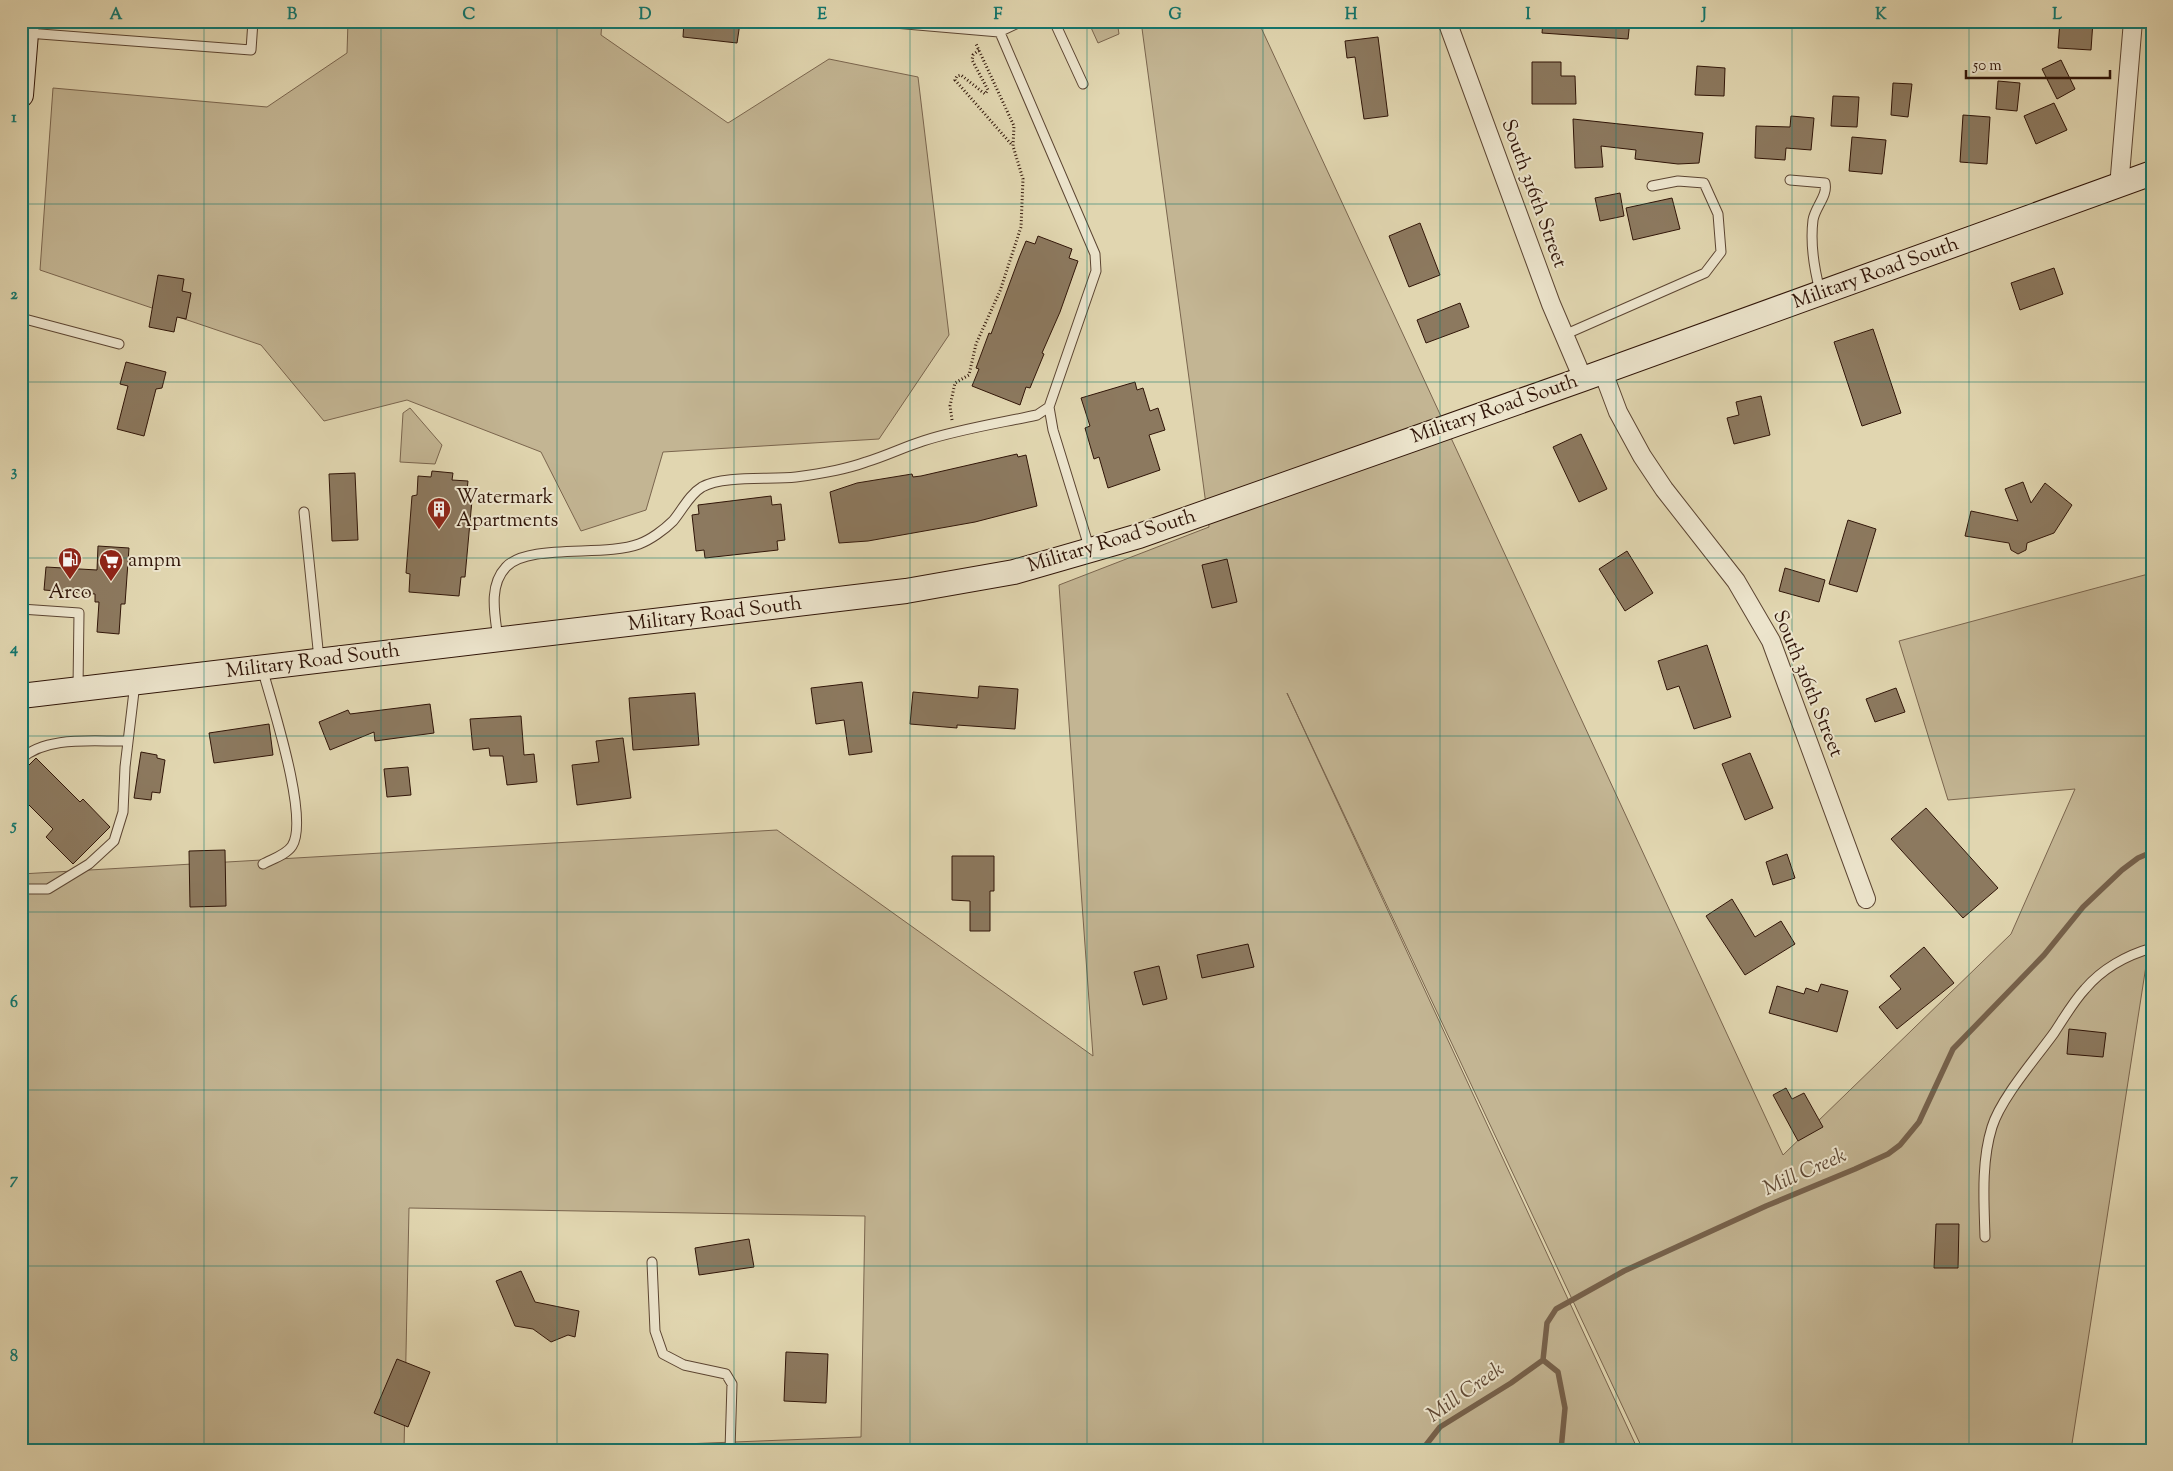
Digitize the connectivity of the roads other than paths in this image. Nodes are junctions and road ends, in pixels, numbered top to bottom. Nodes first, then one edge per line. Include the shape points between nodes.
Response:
1 (253, 21) edge
2 (871, 21) edge
3 (995, 21) edge
4 (1022, 21) edge
5 (1054, 21) edge
6 (1447, 21) edge
7 (2133, 21) edge
8 (27, 27) edge
9 (999, 32) junction
10 (1083, 84) dead end
11 (21, 95) edge
12 (2152, 173) edge
13 (1790, 180) dead end
14 (1652, 186) dead end
15 (2119, 187) junction
16 (1821, 294) junction
17 (21, 318) edge
18 (1564, 335) junction
19 (119, 344) dead end
20 (1593, 375) junction
21 (1049, 407) junction
22 (304, 512) dead end
23 (1090, 550) junction
24 (21, 609) edge
25 (498, 640) junction
26 (319, 661) junction
27 (262, 668) junction
28 (135, 683) junction
29 (78, 690) junction
30 (21, 696) edge
31 (128, 741) junction
32 (21, 760) edge
33 (263, 864) dead end
34 (21, 889) edge
35 (1866, 899) dead end
36 (2152, 948) edge
37 (1985, 1237) dead end
38 (652, 1262) dead end
39 (730, 1450) edge

1 - 8 lane via 251,50
2 - 9 lane
3 - 9 lane
4 - 9 lane
5 - 10 lane
6 - 18 street, South 316th Street
7 - 15 street
8 - 11 main road
9 - 21 lane via 1095,254 1096,271
12 - 15 main road, Military Road South
13 - 16 lane via 1825,183 1826,188 1813,218 1814,269
14 - 18 lane via 1678,181 1704,183 1718,214 1721,252 1705,273
15 - 16 main road, Military Road South
16 - 20 main road, Military Road South
17 - 19 lane
18 - 20 street, South 316th Street
20 - 23 main road, Military Road South via 1139,536
20 - 35 street, South 316th Street via 1664,489 1736,581 1771,641
21 - 23 lane
21 - 25 lane via 1037,415 924,440 836,470 795,477 718,481 702,487 686,501 672,521 656,535 638,544 614,550 520,558 507,566 497,580 494,595
22 - 26 lane
23 - 25 main road, Military Road South via 1014,572 938,587
24 - 29 lane via 79,613
25 - 26 main road, Military Road South
26 - 27 main road, Military Road South
27 - 28 main road, Military Road South
27 - 33 lane via 293,785 297,818 292,845 282,855
28 - 29 main road, Military Road South
28 - 31 lane
29 - 30 main road, Military Road South
31 - 32 lane via 60,743 32,750
31 - 34 lane via 123,812 114,841 89,864 48,889
36 - 37 lane via 2133,953 2085,988 2010,1093 1990,1136 1984,1198
38 - 39 lane via 655,1331 663,1354 684,1364 726,1374 732,1384

